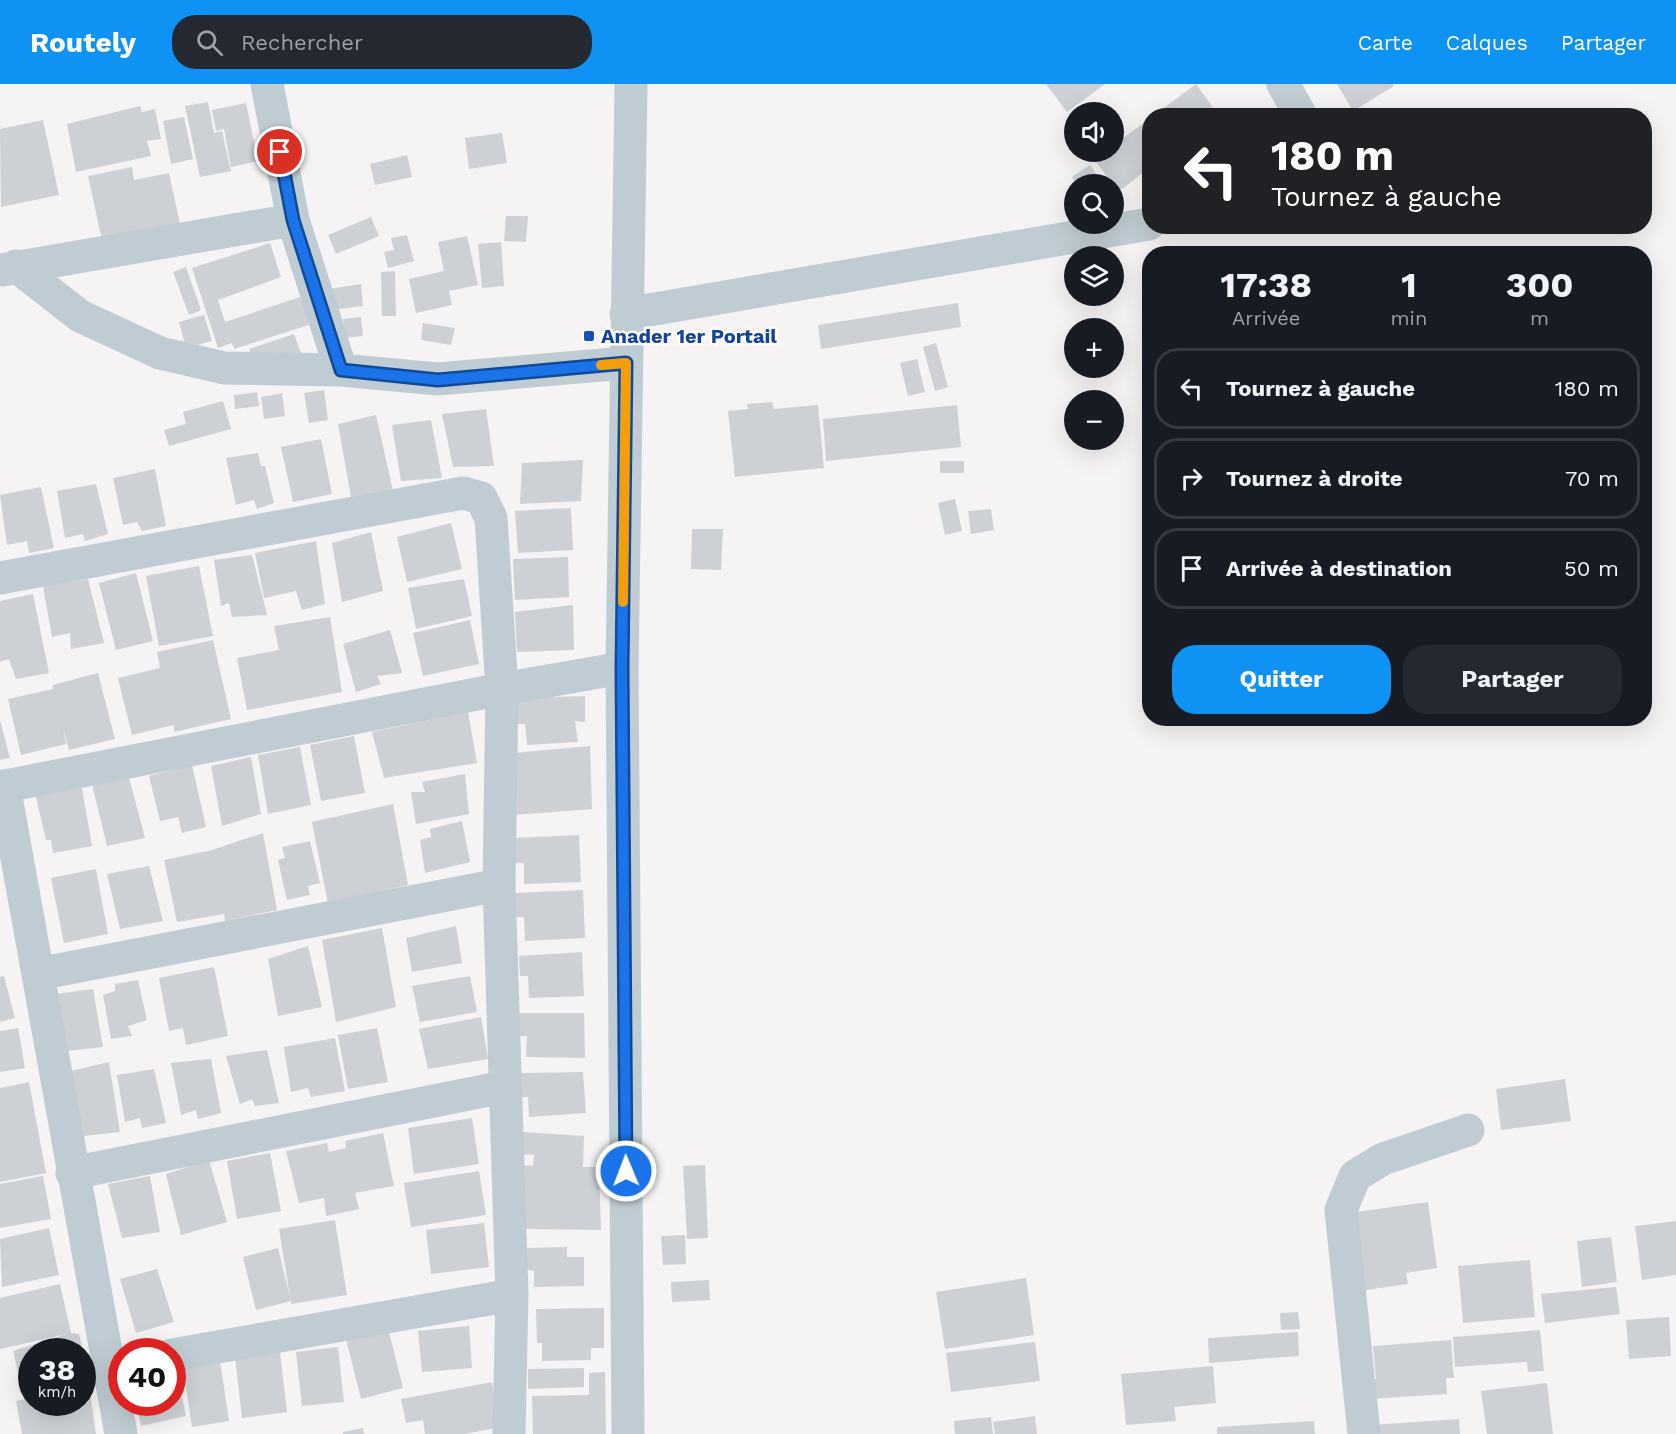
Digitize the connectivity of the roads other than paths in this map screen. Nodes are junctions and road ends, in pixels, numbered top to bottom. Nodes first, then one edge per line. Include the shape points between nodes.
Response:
1 (267, 84) edge
2 (631, 84) edge
3 (1283, 84) edge
4 (1296, 108) edge
5 (293, 220) junction
6 (1142, 225) edge
7 (8, 268) edge
8 (626, 314) junction
9 (626, 363) junction
10 (341, 370) junction
11 (0, 578) edge
12 (622, 668) junction
13 (502, 689) junction
14 (2, 787) edge
15 (499, 885) junction
16 (11, 887) edge
17 (38, 974) junction
18 (504, 1087) junction
19 (1467, 1130) dead end
20 (72, 1173) junction
21 (512, 1296) junction
22 (108, 1338) edge
23 (186, 1353) edge
24 (119, 1416) edge
25 (121, 1434) edge
26 (509, 1434) edge
27 (628, 1434) edge
28 (1364, 1434) edge

1 - 5 street
2 - 8 street
3 - 4 street
5 - 7 street
5 - 10 street
6 - 8 street
7 - 10 street via 80,316 160,353 224,369
8 - 9 street
9 - 10 street via 438,380
9 - 12 street
11 - 13 street via 463,492 481,498 491,518
12 - 13 street
12 - 27 street
13 - 14 street
13 - 15 street
14 - 16 street
15 - 17 street
15 - 18 street
16 - 17 street
17 - 20 street
18 - 20 street
18 - 21 street
19 - 28 street via 1383,1159 1355,1176 1341,1210
20 - 22 street
21 - 23 street
21 - 26 street
24 - 25 street

